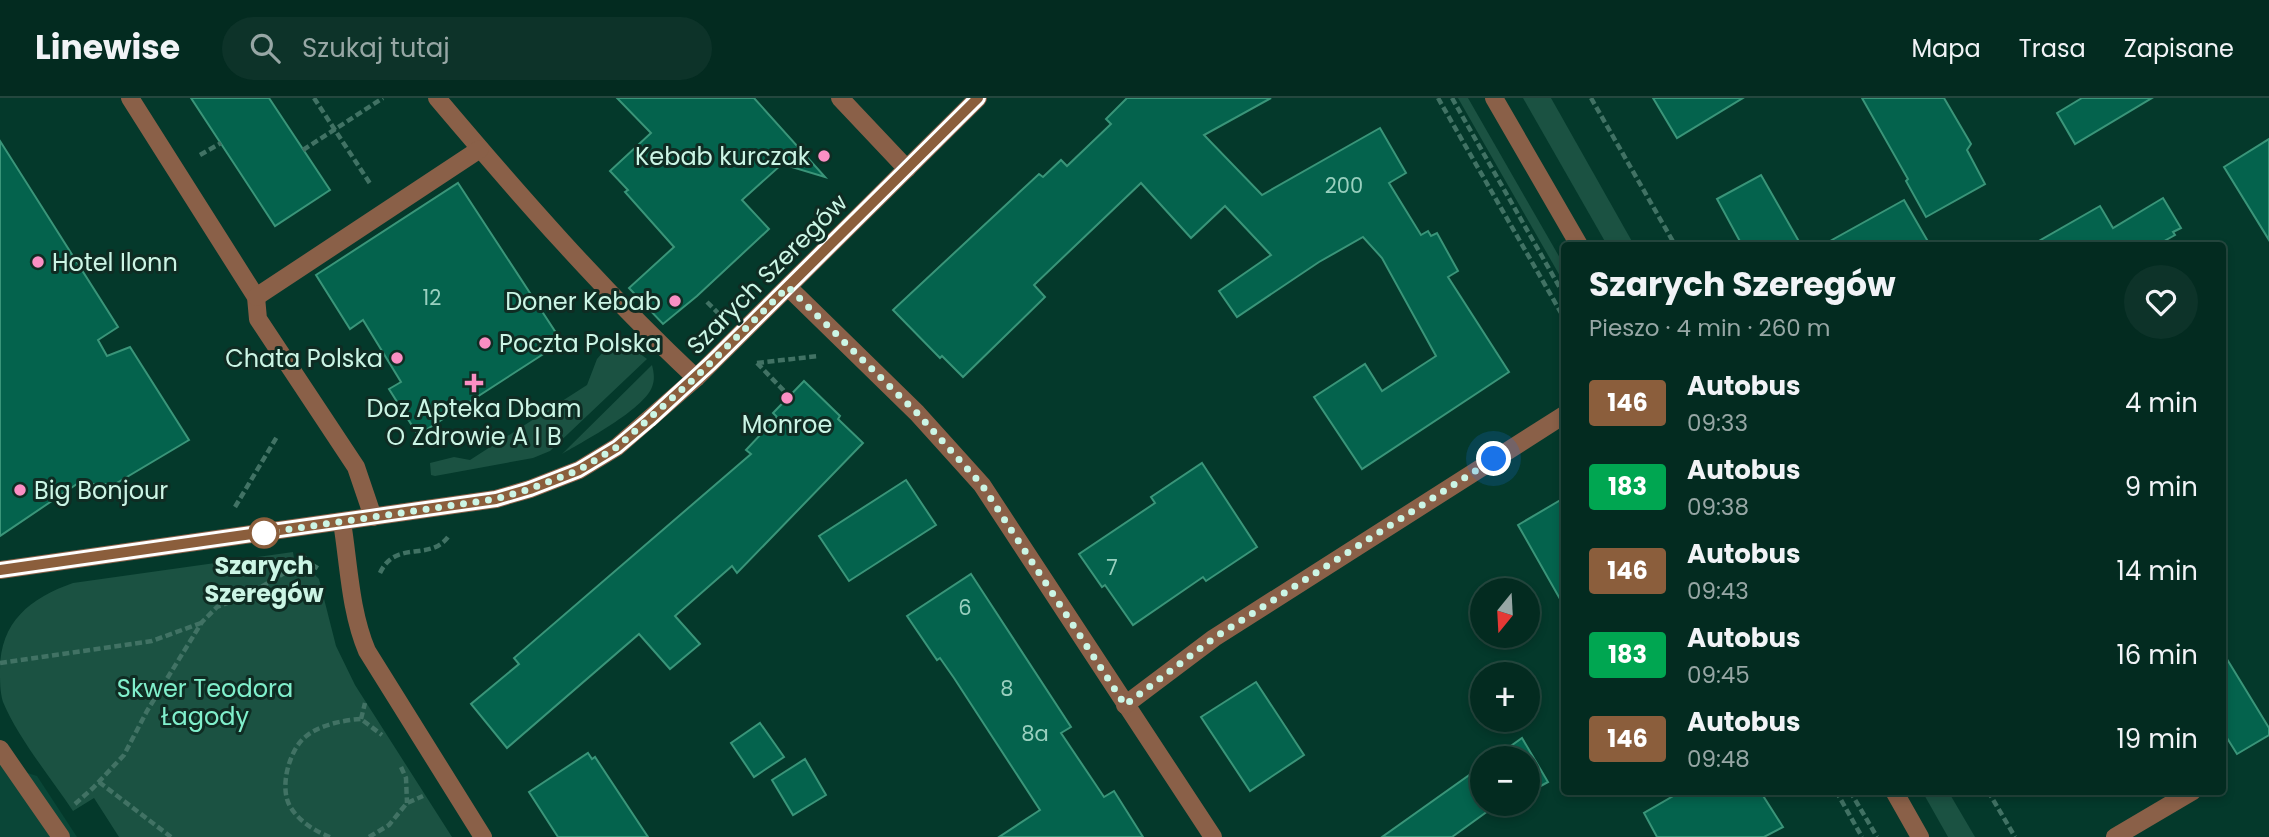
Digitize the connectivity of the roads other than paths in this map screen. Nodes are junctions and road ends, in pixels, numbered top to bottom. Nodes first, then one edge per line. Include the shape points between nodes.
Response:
1 (130, 98) edge
2 (437, 98) edge
3 (840, 98) edge
4 (978, 98) edge
5 (1494, 98) edge
6 (480, 149) junction
7 (907, 169) junction
8 (1577, 242) edge
9 (788, 287) junction
10 (256, 297) junction
11 (696, 377) junction
12 (1561, 417) edge
13 (373, 517) junction
14 (342, 522) junction
15 (0, 570) edge
16 (1125, 705) junction
17 (0, 749) edge
18 (1896, 795) edge
19 (2186, 795) edge
20 (61, 837) edge
21 (483, 837) edge
22 (1213, 837) edge
23 (1920, 837) edge
24 (2115, 837) edge

1 - 10 street
2 - 6 street
3 - 7 street
4 - 7 street, Szarych Szeregów
5 - 8 street
6 - 10 street
6 - 11 street via 633,318
7 - 9 street, Szarych Szeregów
9 - 11 street, Szarych Szeregów
9 - 16 street via 917,413 982,485
10 - 13 street via 258,319 356,467
11 - 13 street, Szarych Szeregów via 617,447 579,470 496,499
12 - 16 street via 1214,638
13 - 14 street, Szarych Szeregów
14 - 15 street, Szarych Szeregów
14 - 21 street via 358,631
16 - 22 street
17 - 20 street
18 - 23 street
19 - 24 street

